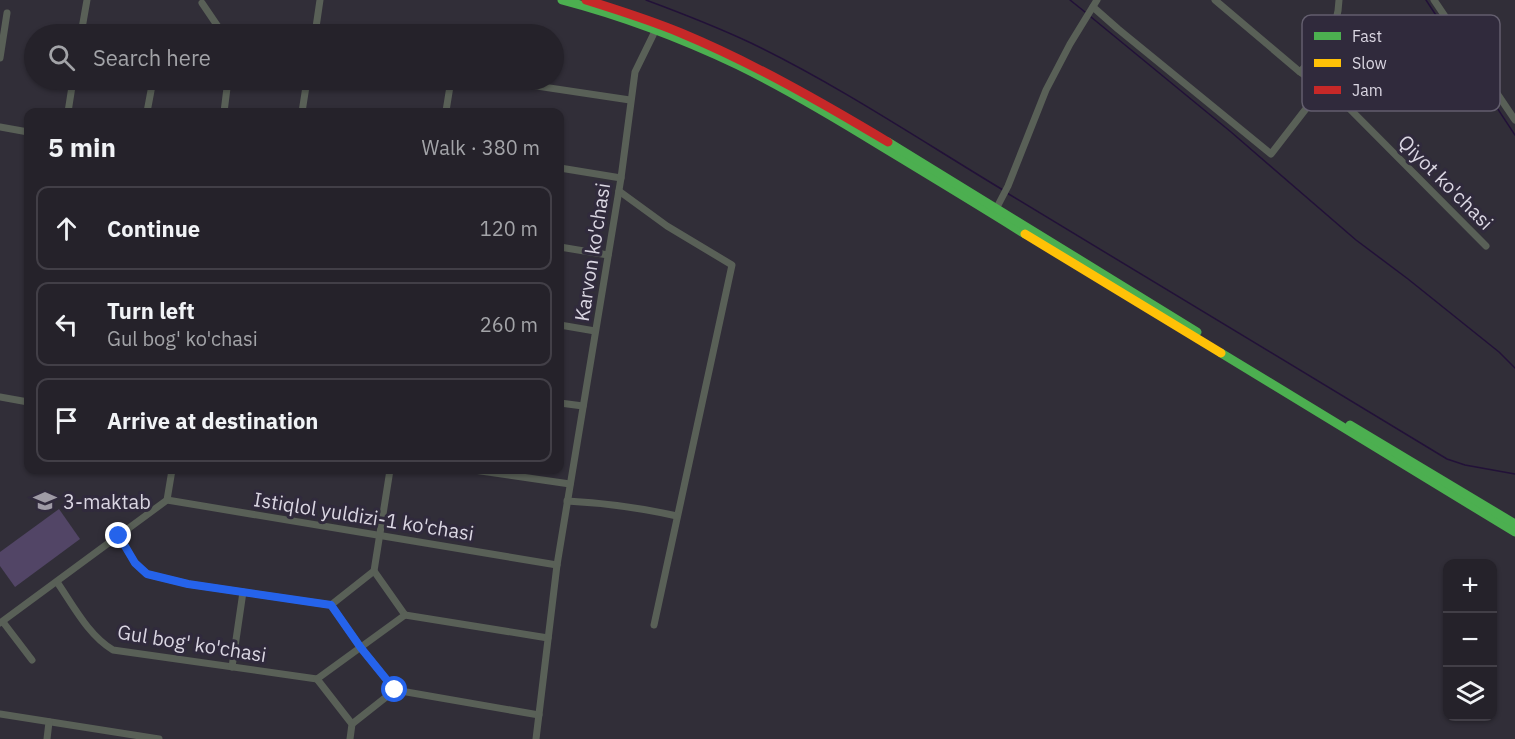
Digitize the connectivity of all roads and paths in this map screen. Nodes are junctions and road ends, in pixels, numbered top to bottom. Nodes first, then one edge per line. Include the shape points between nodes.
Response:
1 (87, 0) edge
2 (320, 0) edge
3 (562, 0) edge
4 (586, 0) edge
5 (1215, 0) edge
6 (1339, 0) edge
7 (1434, 0) edge
8 (202, 3) dead end
9 (1094, 5) edge
10 (7, 13) dead end
11 (1338, 15) edge
12 (1444, 15) edge
13 (83, 24) edge
14 (216, 24) edge
15 (316, 24) edge
16 (657, 28) junction
17 (0, 58) edge
18 (1302, 70) edge
19 (1300, 72) joint
20 (71, 90) edge
21 (151, 90) edge
22 (227, 90) edge
23 (305, 90) edge
24 (449, 90) edge
25 (563, 90) edge
26 (1500, 98) edge
27 (630, 100) junction
28 (69, 108) edge
29 (148, 108) edge
30 (224, 108) edge
31 (303, 108) edge
32 (446, 108) edge
33 (1304, 111) edge
34 (1352, 111) edge
35 (1515, 120) edge
36 (0, 127) edge
37 (24, 131) edge
38 (564, 169) edge
39 (621, 178) junction
40 (619, 191) junction
41 (995, 212) junction
42 (1486, 246) dead end
43 (564, 248) edge
44 (608, 255) junction
45 (564, 326) edge
46 (596, 331) junction
47 (0, 397) edge
48 (24, 401) edge
49 (564, 404) edge
50 (583, 406) junction
51 (171, 474) edge
52 (389, 474) edge
53 (501, 474) edge
54 (570, 484) junction
55 (167, 500) junction
56 (567, 501) junction
57 (677, 516) junction
58 (1515, 524) edge
59 (1515, 532) edge
60 (380, 535) junction
61 (119, 536) junction
62 (557, 565) junction
63 (374, 571) junction
64 (57, 582) junction
65 (243, 592) junction
66 (331, 605) junction
67 (405, 615) junction
68 (1, 623) edge
69 (654, 624) dead end
70 (548, 638) junction
71 (361, 648) junction
72 (32, 660) dead end
73 (232, 667) junction
74 (317, 679) junction
75 (395, 690) junction
76 (0, 714) edge
77 (539, 715) junction
78 (49, 722) junction
79 (352, 724) junction
80 (47, 739) edge
81 (159, 739) edge
82 (350, 739) edge
83 (536, 739) edge

1 - 13 street
2 - 15 street
3 - 16 main road
4 - 16 main road
5 - 19 street, Qiyot ko'chasi
6 - 11 street
7 - 12 street
8 - 14 street
9 - 33 street via 1271,154
9 - 41 street via 1046,90
10 - 17 street
16 - 27 street, Karvon ko'chasi via 635,72
16 - 41 main road via 764,78
18 - 19 street
20 - 28 street
21 - 29 street
22 - 30 street
23 - 31 street
24 - 32 street
25 - 27 street
26 - 35 street
27 - 39 street, Karvon ko'chasi
34 - 42 street, Qiyot ko'chasi
36 - 37 street
38 - 39 street
39 - 40 street, Karvon ko'chasi
40 - 44 street, Karvon ko'chasi
40 - 57 street via 732,265
41 - 58 main road
41 - 59 main road
43 - 44 street
44 - 46 street, Karvon ko'chasi
45 - 46 street
46 - 50 street, Karvon ko'chasi
47 - 48 street
49 - 50 street
50 - 54 street, Karvon ko'chasi
51 - 55 street
52 - 60 street
53 - 54 street
54 - 56 street, Karvon ko'chasi
55 - 60 street, Istiqlol yuldizi-1 ko'chasi
55 - 61 street
56 - 57 street
56 - 62 street, Karvon ko'chasi
57 - 69 street
60 - 62 street, Istiqlol yuldizi-1 ko'chasi
60 - 63 street
61 - 64 street
61 - 65 street via 135,563 147,574
62 - 70 street, Karvon ko'chasi
63 - 66 street
63 - 67 street
64 - 68 street
64 - 73 street, Gul bog' ko'chasi via 103,644 113,650
65 - 66 street
65 - 73 street
66 - 71 street
67 - 70 street
67 - 71 street
68 - 72 street
70 - 77 street, Karvon ko'chasi
71 - 74 street
71 - 75 street
73 - 74 street, Gul bog' ko'chasi
74 - 79 street
75 - 77 street
75 - 79 street
76 - 78 street
77 - 83 street, Karvon ko'chasi
78 - 80 street
78 - 81 street
79 - 82 street

